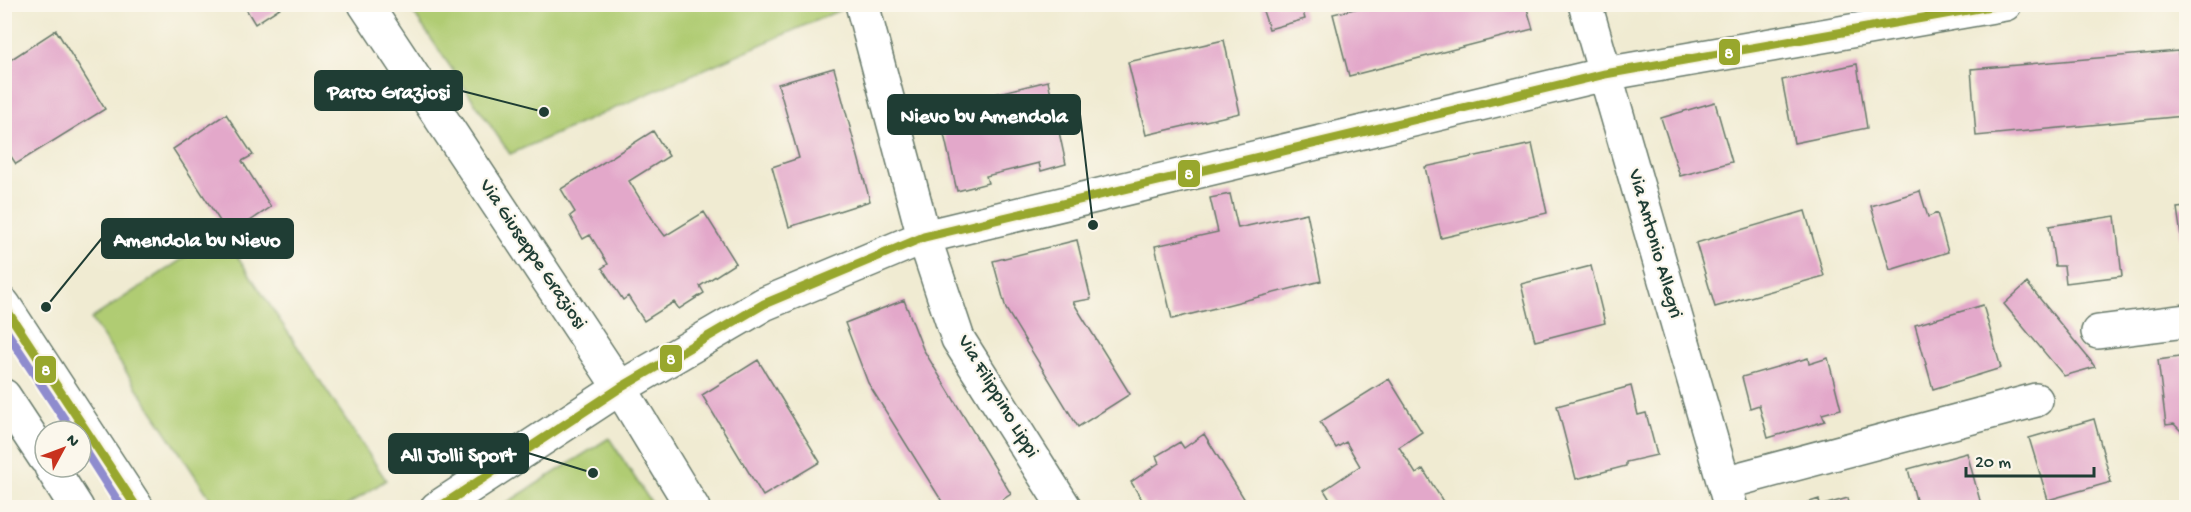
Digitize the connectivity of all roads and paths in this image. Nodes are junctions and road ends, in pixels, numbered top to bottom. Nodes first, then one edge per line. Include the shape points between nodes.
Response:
1 (365, 4) edge
2 (862, 4) edge
3 (1585, 4) edge
4 (2005, 4) edge
5 (1605, 74) junction
6 (924, 237) junction
7 (4, 305) edge
8 (2187, 321) edge
9 (2098, 332) dead end
10 (620, 388) junction
11 (4, 396) edge
12 (2036, 400) dead end
13 (33, 440) edge
14 (59, 479) edge
15 (1727, 495) edge
16 (77, 507) edge
17 (137, 507) edge
18 (437, 507) edge
19 (693, 507) edge
20 (1065, 507) edge

1 - 10 street, Via Giuseppe Graziosi
2 - 6 street, Via Filippino Lippi
3 - 5 street, Via Antonio Allegri
4 - 5 street
5 - 6 street
5 - 15 street, Via Antonio Allegri
6 - 10 street via 764,304
6 - 20 street, Via Filippino Lippi via 958,339
7 - 17 street
8 - 9 street
10 - 18 street
10 - 19 street, Via Giuseppe Graziosi
11 - 13 street
12 - 15 street, Via Antonio Allegri
14 - 16 street

